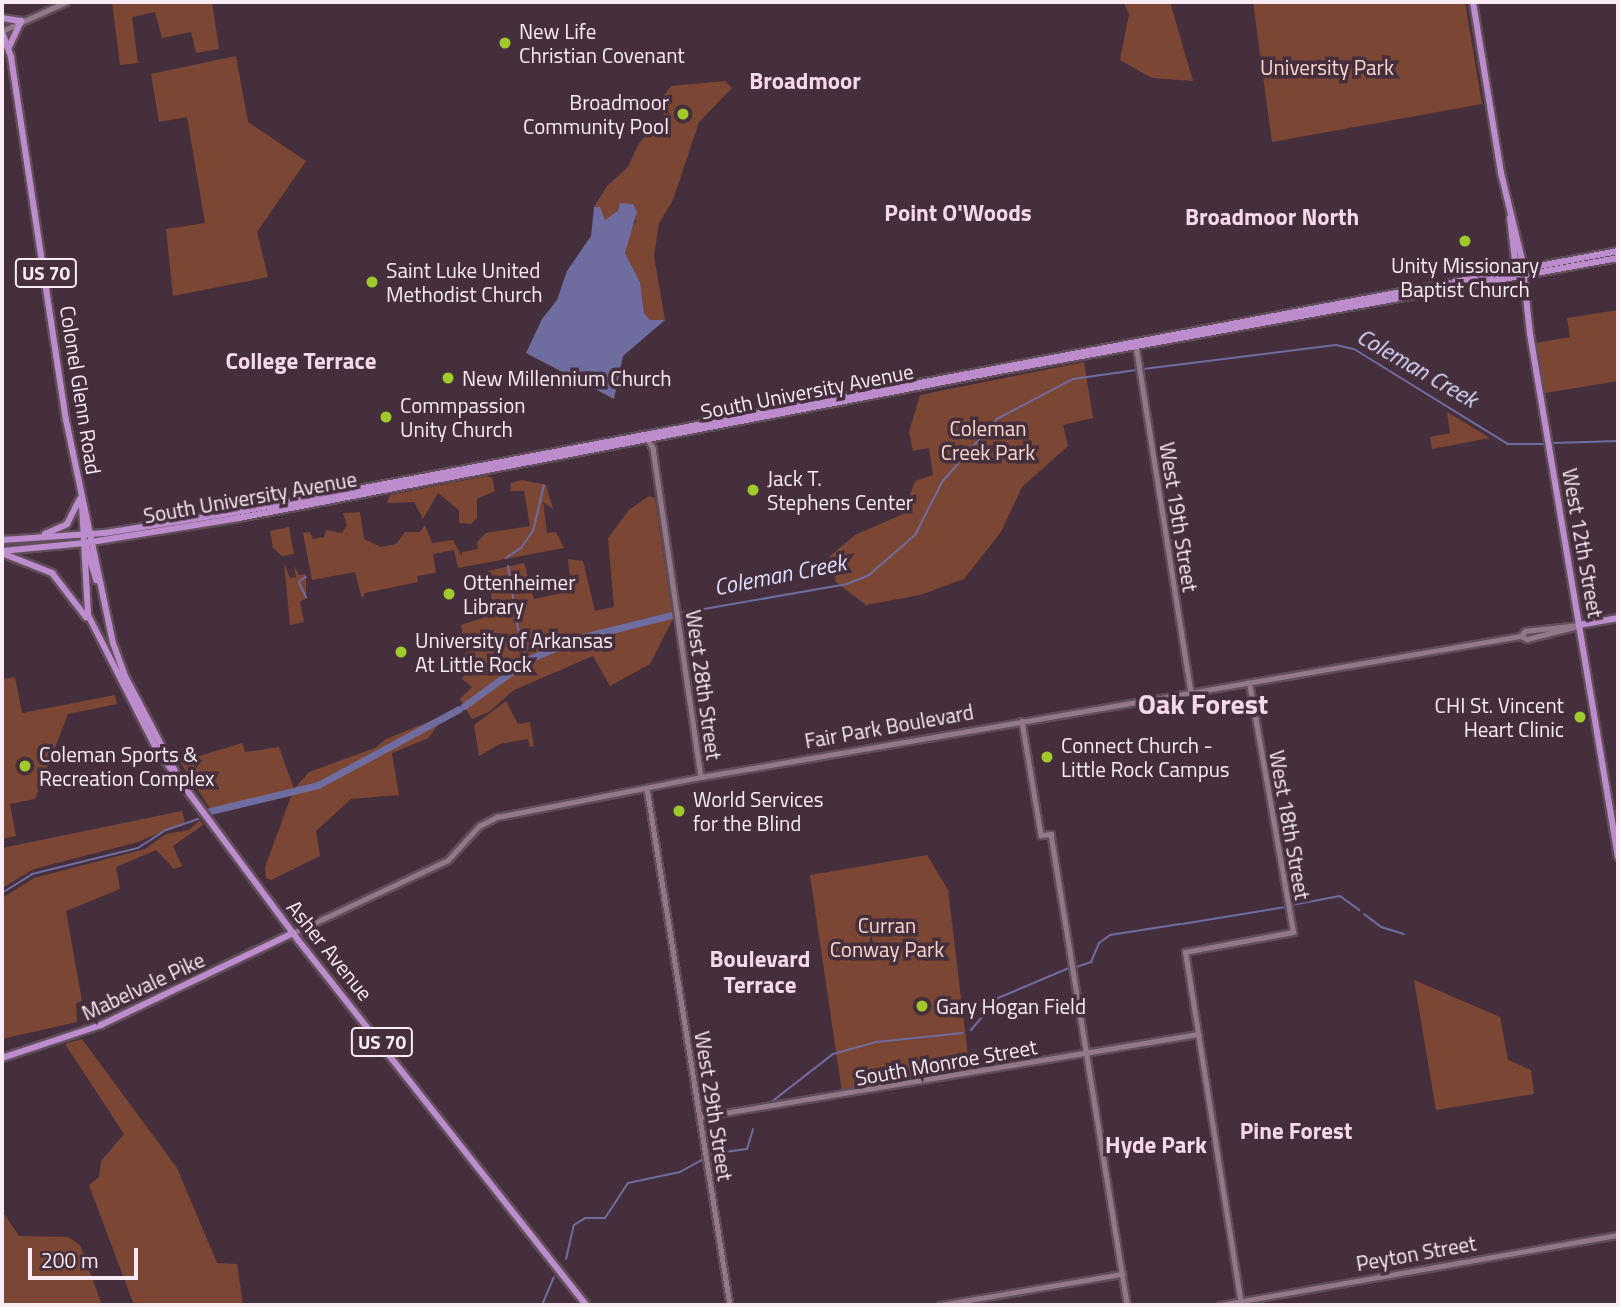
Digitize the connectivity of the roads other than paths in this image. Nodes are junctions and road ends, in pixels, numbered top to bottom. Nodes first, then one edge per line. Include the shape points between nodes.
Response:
1 (66, 2) edge
2 (1473, 2) edge
3 (2, 18) edge
4 (22, 21) junction
5 (2, 31) edge
6 (8, 48) junction
7 (1618, 251) edge
8 (1617, 259) edge
9 (1519, 268) junction
10 (1521, 275) junction
11 (1136, 343) junction
12 (647, 437) junction
13 (81, 498) junction
14 (28, 538) junction
15 (87, 539) junction
16 (108, 539) junction
17 (2, 540) edge
18 (2, 552) edge
19 (95, 556) junction
20 (104, 601) junction
21 (1618, 618) edge
22 (1579, 625) junction
23 (94, 631) junction
24 (1249, 683) junction
25 (1191, 693) junction
26 (1022, 721) junction
27 (701, 777) junction
28 (179, 779) junction
29 (646, 788) junction
30 (1618, 857) edge
31 (293, 933) junction
32 (1198, 1034) junction
33 (1086, 1053) junction
34 (2, 1058) edge
35 (700, 1116) junction
36 (1618, 1235) edge
37 (1122, 1274) junction
38 (1240, 1303) edge
39 (586, 1305) edge
40 (730, 1305) edge
41 (940, 1305) edge
42 (1127, 1305) edge
43 (1220, 1305) edge

1 - 4 street
2 - 9 main road
3 - 4 main road
4 - 5 street
4 - 6 main road
5 - 6 main road, Colonel Glenn Road / US 70
6 - 13 main road, Colonel Glenn Road / US 70
7 - 9 main road, South University Avenue
8 - 10 main road, South University Avenue
9 - 10 main road
9 - 11 main road, South University Avenue
10 - 11 main road, South University Avenue
10 - 22 main road, West 12th Street
11 - 12 main road, South University Avenue
11 - 25 street, West 19th Street
12 - 15 main road, South University Avenue
12 - 16 main road, South University Avenue
12 - 27 street, West 28th Street via 653,448
13 - 14 main road via 66,525
13 - 15 main road, Colonel Glenn Road / US 70
14 - 15 main road, South University Avenue
14 - 17 main road, South University Avenue
15 - 16 main road, South University Avenue
15 - 18 main road, South University Avenue
15 - 19 main road, Asher Avenue / US 70
15 - 20 main road
15 - 23 main road, Asher Avenue / US 70 via 85,600
16 - 19 main road via 98,546
18 - 23 main road via 35,563 57,578
19 - 20 main road, Asher Avenue / US 70
20 - 28 main road, Asher Avenue / US 70 via 122,669
21 - 22 main road, Fair Park Boulevard
22 - 24 street, Fair Park Boulevard via 1527,639 1521,636
22 - 30 main road, West 12th Street
23 - 28 main road, Asher Avenue / US 70 via 157,750
24 - 25 street, Fair Park Boulevard
24 - 32 street, West 18th Street via 1293,932 1185,952
25 - 26 street, Fair Park Boulevard
26 - 27 street, Fair Park Boulevard
26 - 33 street via 1041,835 1051,834
27 - 29 street, Fair Park Boulevard
28 - 31 main road, Asher Avenue / US 70
29 - 31 street, Fair Park Boulevard via 492,819 448,860
29 - 35 street, West 29th Street
31 - 34 main road, Mabelvale Pike via 77,1035
31 - 39 main road, Asher Avenue / US 70
32 - 33 street, South Monroe Street
32 - 38 street
33 - 35 street, South Monroe Street
33 - 37 street
35 - 40 street, West 29th Street
36 - 38 street, Peyton Street
37 - 41 street
37 - 42 street
38 - 43 street, Peyton Street

